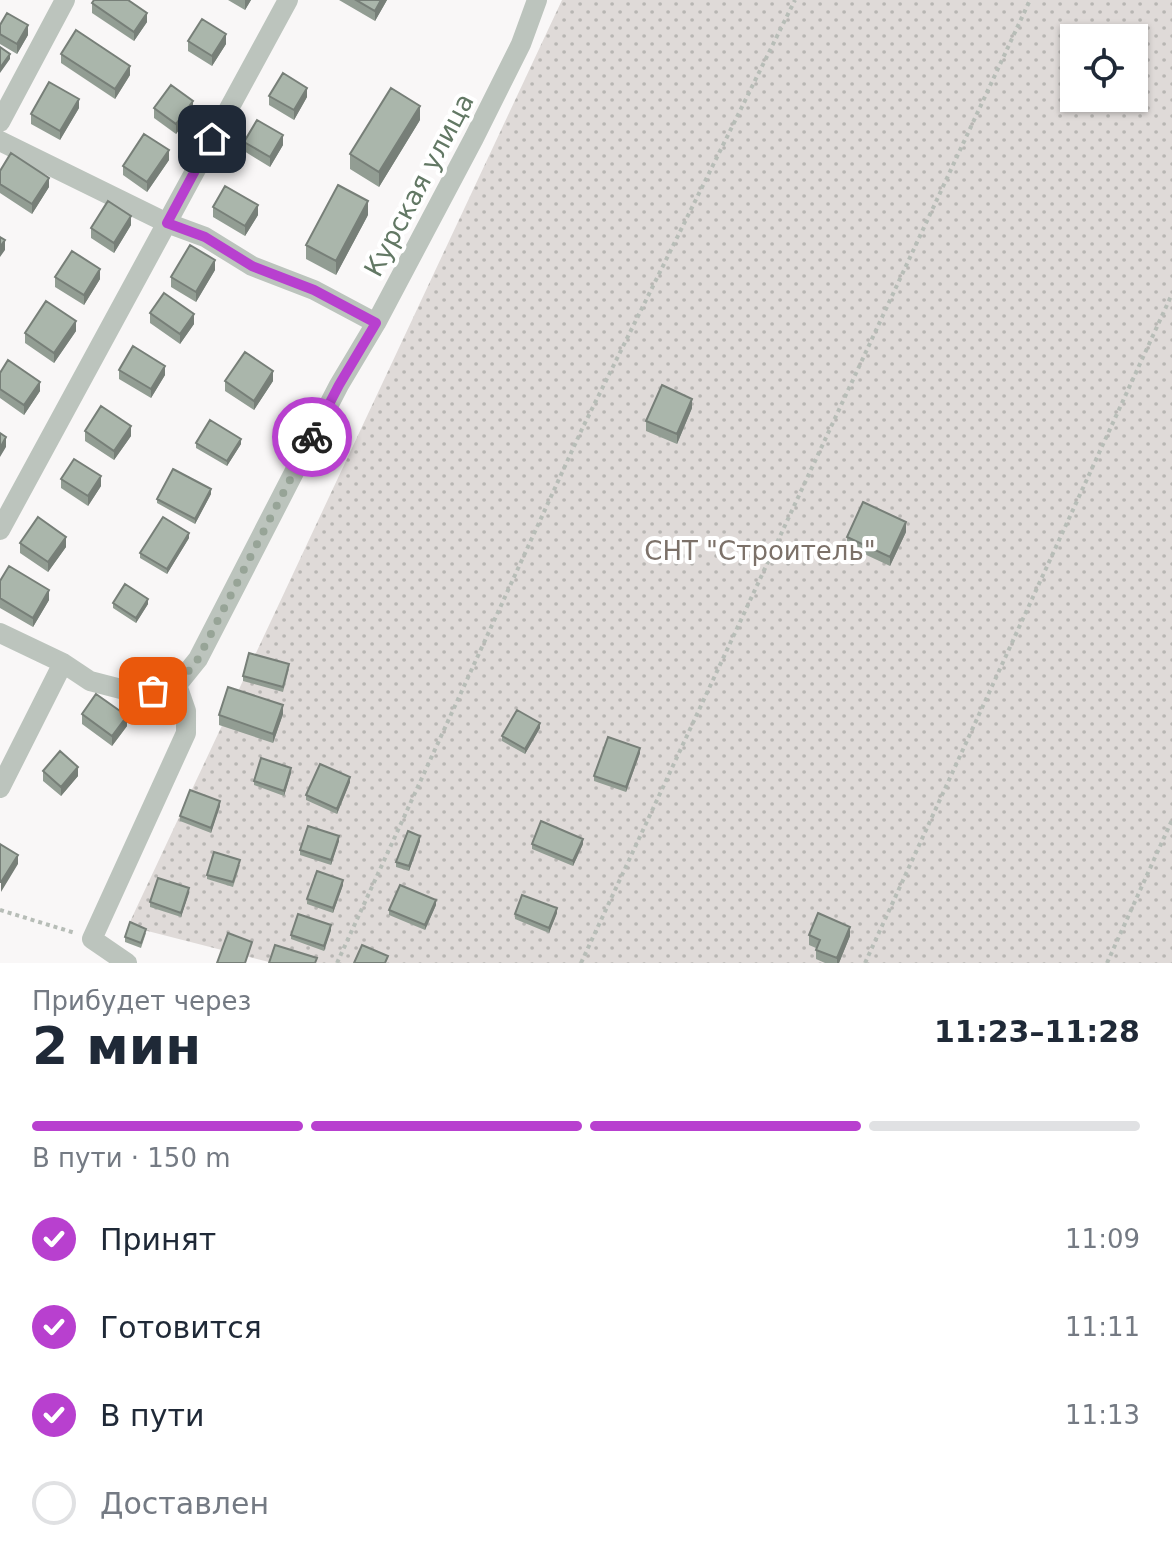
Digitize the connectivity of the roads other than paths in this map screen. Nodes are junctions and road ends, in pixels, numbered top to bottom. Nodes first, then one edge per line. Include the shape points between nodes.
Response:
1 (65, 0) edge
2 (288, 0) edge
3 (537, 0) edge
4 (0, 122) edge
5 (0, 141) edge
6 (167, 223) junction
7 (376, 323) junction
8 (0, 530) edge
9 (0, 633) edge
10 (63, 663) junction
11 (177, 685) junction
12 (0, 788) edge
13 (127, 963) edge

1 - 4 street
2 - 6 street
3 - 7 street, Курская улица via 514,58
5 - 6 street
6 - 7 street
6 - 8 street
7 - 11 street, Курская улица via 198,659
9 - 10 street
10 - 11 street via 90,681 121,689 153,691
10 - 12 street
11 - 13 street via 186,711 186,733 92,939

